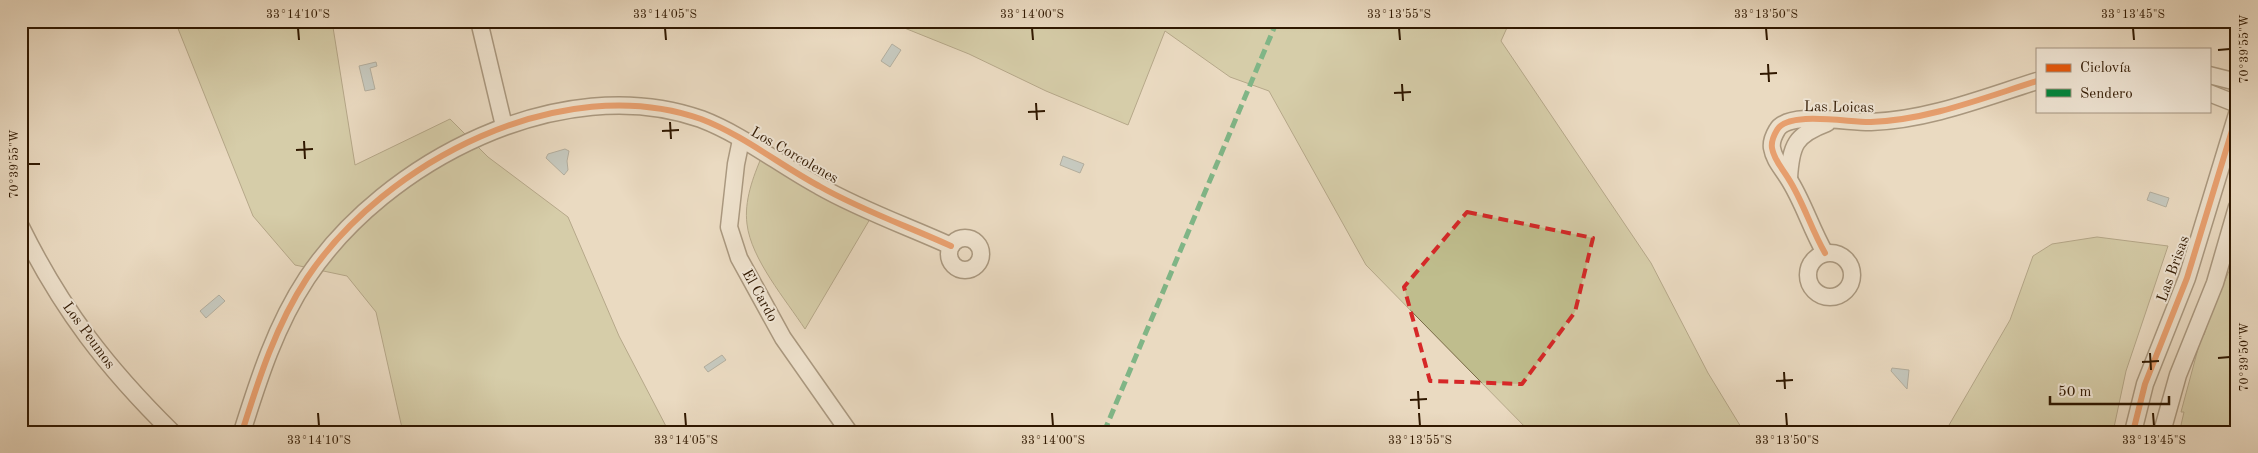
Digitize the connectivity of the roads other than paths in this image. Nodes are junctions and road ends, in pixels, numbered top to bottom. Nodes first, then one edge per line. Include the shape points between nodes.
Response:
1 (479, 21) edge
2 (2210, 74) edge
3 (2036, 81) edge
4 (2237, 82) edge
5 (2210, 93) edge
6 (2237, 104) edge
7 (2237, 114) edge
8 (1834, 121) junction
9 (504, 126) junction
10 (742, 140) junction
11 (1789, 178) junction
12 (2237, 207) edge
13 (21, 228) edge
14 (951, 246) dead end
15 (1825, 253) dead end
16 (172, 432) edge
17 (242, 432) edge
18 (849, 432) edge
19 (2133, 432) edge
20 (2162, 432) edge

1 - 9 street
2 - 4 street
3 - 8 street, Las Loicas via 1914,117 1872,122
5 - 6 street
7 - 19 street, Las Brisas via 2187,278 2145,384
8 - 11 street, Las Loicas via 1809,130 1794,144
8 - 11 street, Las Loicas via 1800,118 1777,128 1772,148 1778,164
9 - 10 street, Los Corcolenes via 564,109 616,105 658,108 702,120
9 - 17 street, Los Corcolenes via 440,159 386,193 336,240 307,278 280,324
10 - 14 street, Los Corcolenes via 820,187
10 - 18 street, El Cardo via 729,227 739,258 783,338
11 - 15 street, Las Loicas
12 - 20 street via 2215,283 2178,375
13 - 16 street, Los Peumos via 42,270 80,329 117,375

